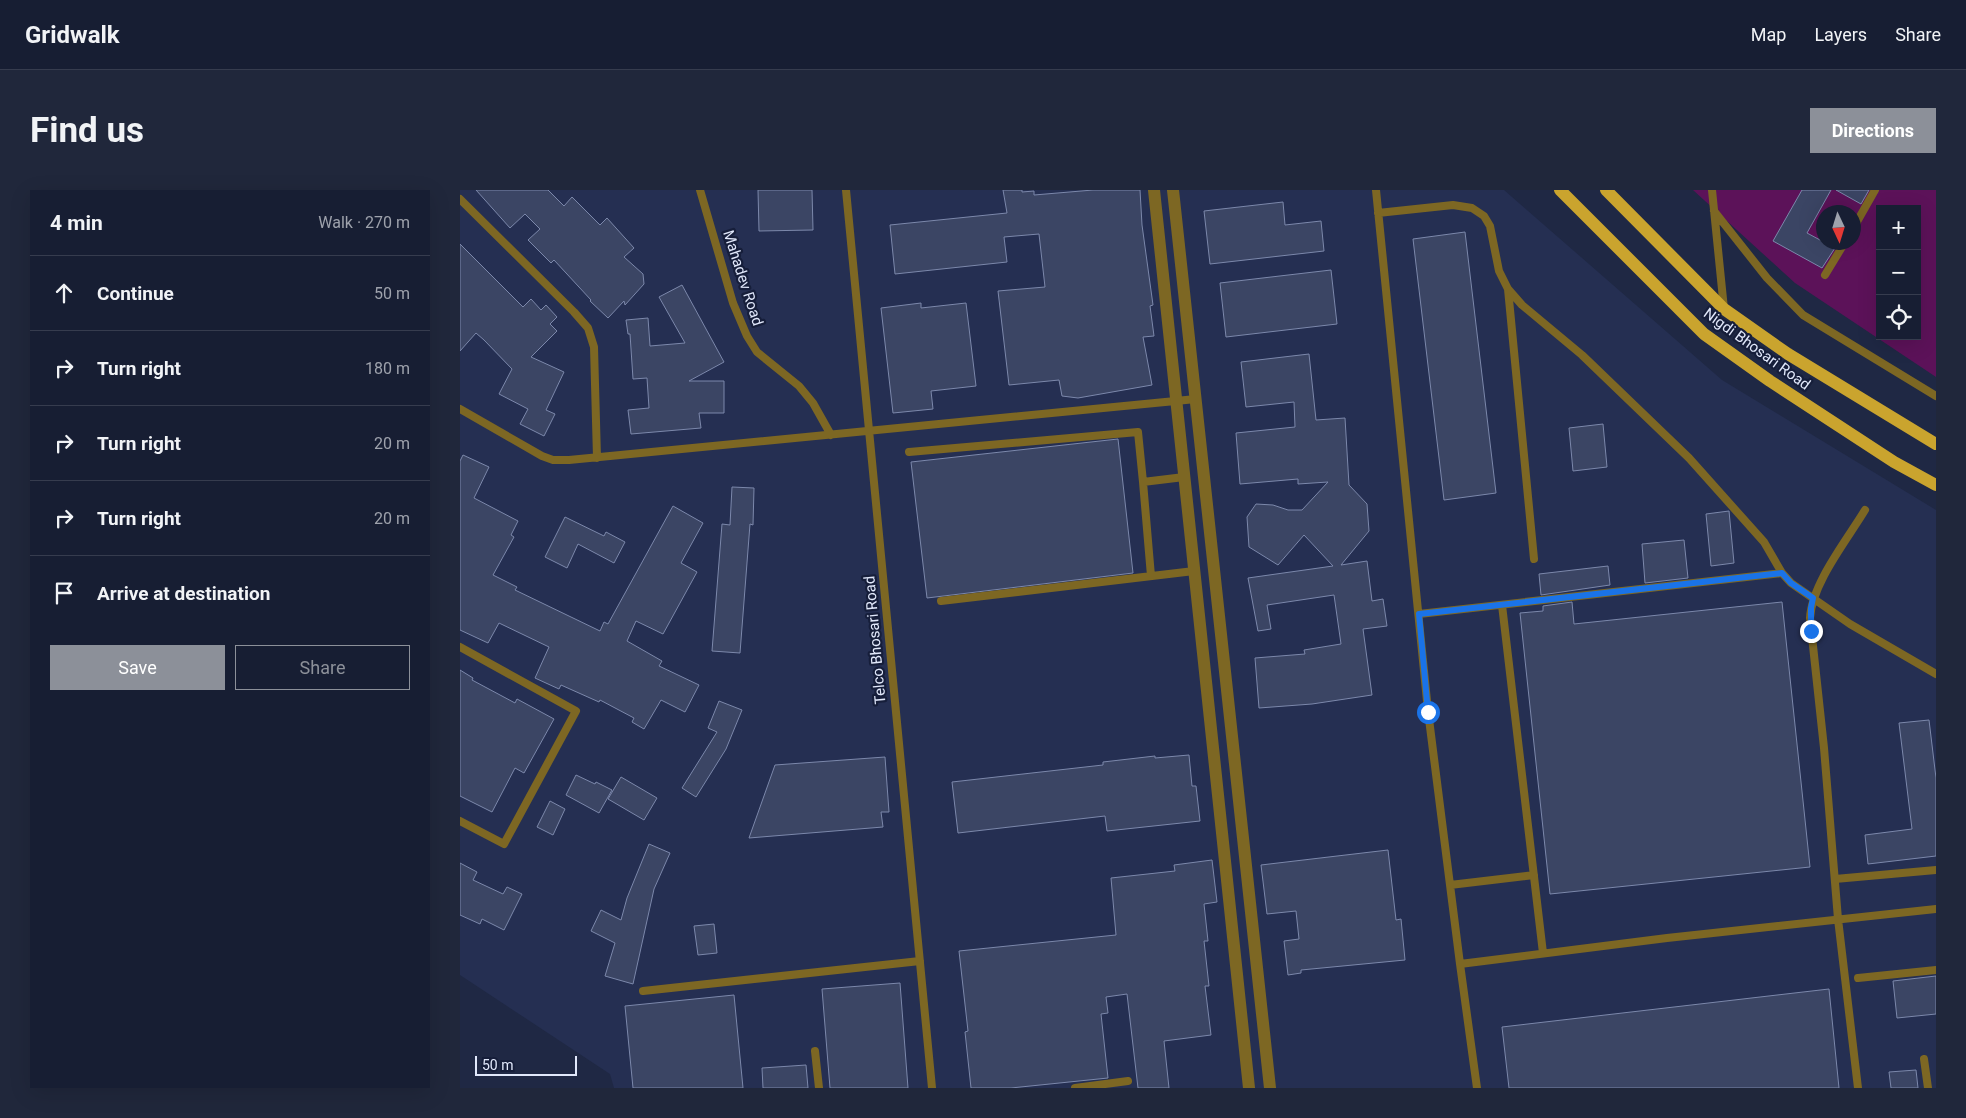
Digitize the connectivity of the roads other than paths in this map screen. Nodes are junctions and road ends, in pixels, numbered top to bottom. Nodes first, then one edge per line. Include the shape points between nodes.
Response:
1 (700, 190) edge
2 (846, 190) edge
3 (1154, 190) edge
4 (1172, 190) edge
5 (1376, 190) edge
6 (1560, 190) edge
7 (1606, 190) edge
8 (1712, 190) edge
9 (1875, 190) edge
10 (460, 199) edge
11 (1714, 211) junction
12 (1378, 212) junction
13 (1861, 215) edge
14 (1840, 250) edge
15 (1825, 275) dead end
16 (1508, 289) junction
17 (1724, 309) junction
18 (1936, 396) edge
19 (1196, 399) junction
20 (1176, 400) junction
21 (460, 409) edge
22 (869, 431) junction
23 (831, 435) junction
24 (1936, 444) edge
25 (909, 452) dead end
26 (597, 458) junction
27 (1184, 477) junction
28 (1143, 482) junction
29 (1936, 485) edge
30 (1865, 510) dead end
31 (1534, 559) dead end
32 (1194, 571) junction
33 (1782, 573) junction
34 (1151, 576) junction
35 (1813, 598) junction
36 (941, 601) dead end
37 (1502, 605) junction
38 (1419, 614) junction
39 (460, 647) edge
40 (1936, 674) edge
41 (460, 821) edge
42 (1936, 870) edge
43 (1534, 875) junction
44 (1834, 879) junction
45 (1450, 885) junction
46 (1936, 909) edge
47 (1838, 919) junction
48 (1543, 953) junction
49 (920, 961) junction
50 (1460, 964) junction
51 (1936, 970) edge
52 (1858, 978) dead end
53 (643, 991) dead end
54 (815, 1051) dead end
55 (1924, 1059) dead end
56 (1128, 1081) dead end
57 (819, 1088) edge
58 (932, 1088) edge
59 (1075, 1088) edge
60 (1249, 1088) edge
61 (1270, 1088) edge
62 (1477, 1088) edge
63 (1858, 1088) edge
64 (1928, 1088) edge

1 - 23 lane, Mahadev Road via 733,303 747,336 757,352 799,386
2 - 22 lane, Telco Bhosari Road
3 - 20 street
4 - 19 street
5 - 12 lane
6 - 29 main road, Nigdi Bhosari Road via 1704,334 1894,462
7 - 17 main road, Nigdi Bhosari Road
8 - 11 lane
9 - 13 lane
10 - 26 lane via 588,328 594,347
11 - 17 lane
11 - 18 lane via 1767,278 1803,315
12 - 16 lane via 1453,205 1472,208 1484,216 1490,226 1499,271
12 - 38 lane
14 - 15 lane
16 - 31 lane
16 - 33 lane via 1689,458 1764,542
17 - 24 main road, Nigdi Bhosari Road via 1788,354
19 - 20 lane
19 - 61 street
20 - 22 lane
20 - 27 street
21 - 26 lane via 553,460
22 - 23 lane
22 - 49 lane, Telco Bhosari Road
23 - 26 lane
25 - 28 lane via 1138,432
27 - 28 lane
27 - 32 street
28 - 34 lane
30 - 35 lane
32 - 34 lane
32 - 60 street
33 - 35 lane
33 - 37 lane
34 - 36 lane
35 - 40 lane via 1850,624
35 - 44 lane via 1811,631
37 - 38 lane
37 - 43 lane
38 - 45 lane
39 - 41 lane via 576,711 504,844
42 - 44 lane
43 - 45 lane
43 - 48 lane
44 - 47 lane
45 - 50 lane
46 - 47 lane
47 - 48 lane
47 - 63 lane
48 - 50 lane
49 - 53 lane
49 - 58 lane, Telco Bhosari Road
50 - 62 lane
51 - 52 lane
54 - 57 lane
55 - 64 lane
56 - 59 lane

